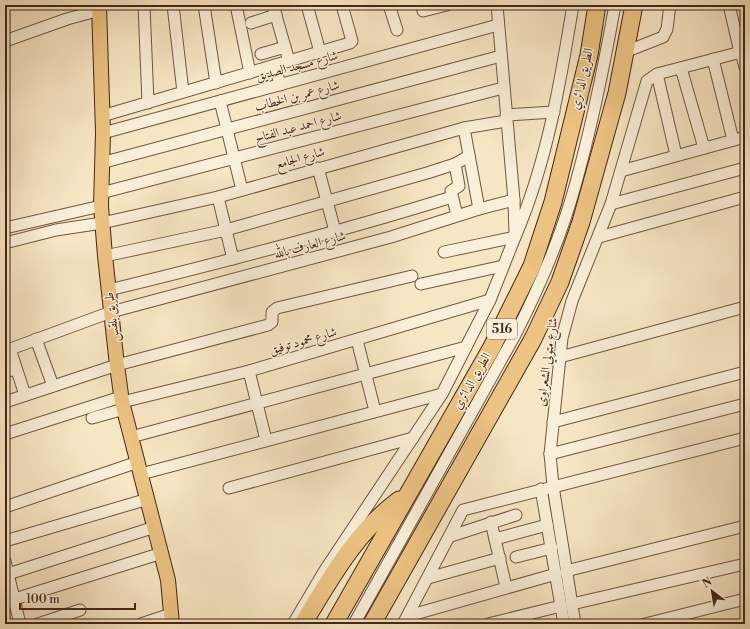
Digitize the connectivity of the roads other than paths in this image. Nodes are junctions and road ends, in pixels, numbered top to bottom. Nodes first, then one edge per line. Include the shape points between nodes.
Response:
1 (144, 5) edge
2 (173, 5) edge
3 (204, 5) edge
4 (236, 5) edge
5 (307, 5) edge
6 (342, 5) edge
7 (390, 5) edge
8 (447, 5) edge
9 (497, 5) edge
10 (573, 5) edge
11 (597, 5) edge
12 (615, 5) edge
13 (634, 5) edge
14 (670, 5) edge
15 (729, 5) edge
16 (99, 8) edge
17 (274, 10) edge
18 (424, 13) edge
19 (251, 23) dead end
20 (498, 25) junction
21 (397, 30) dead end
22 (5, 41) edge
23 (285, 47) junction
24 (320, 52) junction
25 (625, 52) junction
26 (742, 52) edge
27 (261, 54) dead end
28 (500, 56) junction
29 (713, 59) junction
30 (289, 61) junction
31 (275, 65) junction
32 (745, 67) edge
33 (681, 68) junction
34 (250, 73) junction
35 (658, 74) junction
36 (216, 83) junction
37 (280, 85) junction
38 (503, 88) junction
39 (183, 92) junction
40 (220, 101) junction
41 (148, 103) junction
42 (554, 112) junction
43 (102, 116) junction
44 (506, 118) junction
45 (464, 128) junction
46 (227, 130) junction
47 (103, 133) junction
48 (745, 137) edge
49 (733, 140) junction
50 (704, 148) junction
51 (676, 155) junction
52 (469, 156) junction
53 (234, 158) junction
54 (101, 163) junction
55 (455, 164) junction
56 (318, 168) junction
57 (745, 168) edge
58 (621, 171) junction
59 (242, 190) junction
60 (218, 197) junction
61 (452, 197) junction
62 (745, 197) edge
63 (101, 200) junction
64 (514, 200) junction
65 (327, 202) junction
66 (611, 204) junction
67 (479, 209) junction
68 (457, 215) junction
69 (102, 223) junction
70 (5, 228) edge
71 (226, 230) junction
72 (335, 231) junction
73 (515, 237) junction
74 (599, 237) junction
75 (5, 243) edge
76 (444, 252) dead end
77 (105, 256) junction
78 (233, 259) junction
79 (503, 266) junction
80 (412, 276) dead end
81 (421, 284) dead end
82 (108, 290) junction
83 (490, 300) junction
84 (745, 307) edge
85 (112, 312) junction
86 (36, 339) junction
87 (357, 340) junction
88 (466, 346) junction
89 (7, 350) edge
90 (560, 357) junction
91 (117, 366) junction
92 (16, 369) junction
93 (249, 371) junction
94 (5, 372) edge
95 (745, 372) edge
96 (365, 374) junction
97 (53, 386) junction
98 (442, 394) junction
99 (25, 395) junction
100 (5, 402) edge
101 (122, 403) junction
102 (257, 403) junction
103 (745, 404) edge
104 (375, 411) junction
105 (92, 418) dead end
106 (553, 422) junction
107 (5, 434) edge
108 (131, 437) junction
109 (414, 438) junction
110 (745, 438) edge
111 (266, 440) junction
112 (550, 454) junction
113 (140, 468) junction
114 (553, 486) junction
115 (230, 488) dead end
116 (541, 489) junction
117 (407, 494) junction
118 (148, 499) junction
119 (5, 507) edge
120 (516, 515) dead end
121 (491, 522) junction
122 (547, 525) junction
123 (745, 526) edge
124 (155, 527) junction
125 (451, 536) junction
126 (495, 539) junction
127 (5, 541) edge
128 (552, 548) junction
129 (162, 553) junction
130 (516, 557) dead end
131 (500, 558) junction
132 (5, 561) edge
133 (745, 564) edge
134 (561, 572) junction
135 (6, 574) edge
136 (428, 578) junction
137 (506, 587) junction
138 (745, 599) edge
139 (10, 600) edge
140 (566, 605) junction
141 (80, 610) dead end
142 (171, 619) edge
143 (406, 620) edge
144 (20, 624) edge
145 (38, 624) edge
146 (141, 624) edge
147 (293, 624) edge
148 (303, 624) edge
149 (334, 624) edge
150 (354, 624) edge
151 (372, 624) edge
152 (488, 624) edge
153 (564, 624) edge
154 (575, 624) edge
155 (645, 624) edge

1 - 41 street
2 - 39 street
3 - 36 street
4 - 34 street
5 - 24 street
6 - 24 street via 352,42
7 - 21 street
8 - 18 street
9 - 20 street
10 - 42 street
11 - 117 highway, الطريق الدائري / 516 via 589,55 553,202 532,266 492,347
12 - 150 street via 598,95 575,187 533,300
13 - 25 highway, 516
14 - 25 street via 667,30 663,37
15 - 26 street
16 - 22 street
16 - 43 main road, طريق بلقس
17 - 19 street
17 - 23 street
20 - 28 street
20 - 37 street, شارع مسجد الصديق
23 - 27 street
23 - 30 street
24 - 30 street
25 - 151 highway, 516 via 617,93 580,222 548,311
26 - 29 street
26 - 32 street
28 - 38 street
28 - 46 street, شارع عمر بن الخطاب
29 - 33 street
29 - 49 street
30 - 31 street
31 - 34 street
31 - 37 street
33 - 35 street
33 - 50 street
34 - 36 street
35 - 51 street
35 - 58 street, شارع متولي الشعراوى via 647,81
36 - 39 street
37 - 40 street, شارع مسجد الصديق
38 - 44 street
38 - 53 street, شارع احمد عبد الفتاح
39 - 41 street
40 - 46 street
40 - 47 street, شارع مسجد الصديق
41 - 43 street
42 - 44 street, شارع الجامع
42 - 73 street via 533,191
43 - 47 main road, طريق بلقس
44 - 45 street, شارع الجامع
44 - 64 street
45 - 52 street
45 - 56 street, شارع الجامع
46 - 53 street
46 - 54 street, شارع عمر بن الخطاب
47 - 54 main road, طريق بلقس
48 - 49 street
49 - 50 street
50 - 51 street
51 - 58 street
52 - 55 street
52 - 67 street
53 - 59 street
53 - 63 street, شارع احمد عبد الفتاح
54 - 63 main road, طريق بلقس
55 - 61 street via 459,186 451,190
55 - 65 street
56 - 59 street, شارع الجامع
56 - 65 street
57 - 66 street
58 - 66 street, شارع متولي الشعراوى
59 - 60 street, شارع الجامع
60 - 69 street, شارع الجامع
60 - 71 street
61 - 68 street
61 - 72 street
62 - 74 street
63 - 69 main road, طريق بلقس
63 - 70 street, شارع احمد عبد الفتاح
64 - 67 street, شارع العارف بالله
64 - 73 street
65 - 71 street
65 - 72 street
66 - 74 street, شارع متولي الشعراوى
67 - 68 street, شارع العارف بالله
68 - 85 street, شارع العارف بالله via 383,239
69 - 75 street, شارع الجامع via 56,230
69 - 77 main road, طريق بلقس
71 - 77 street
71 - 78 street
72 - 78 street
73 - 76 street
73 - 79 street
74 - 90 street, شارع متولي الشعراوى via 566,319
77 - 82 main road, طريق بلقس
78 - 82 street
79 - 81 street
79 - 83 street
80 - 91 street via 277,308 272,312 272,322 268,326
82 - 85 main road, طريق بلقس
83 - 87 street, شارع محمود توفيق
83 - 88 street
84 - 90 street
85 - 86 street, شارع العارف بالله
85 - 91 main road, طريق بلقس
86 - 89 street, شارع العارف بالله
86 - 97 street
87 - 93 street, شارع محمود توفيق
87 - 96 street
88 - 96 street
88 - 98 street
89 - 92 street
90 - 106 street, شارع متولي الشعراوى
91 - 97 street
91 - 101 main road, طريق بلقس
92 - 94 street
92 - 99 street
93 - 101 street, شارع محمود توفيق
93 - 102 street
95 - 106 street
96 - 102 street
96 - 104 street
97 - 99 street
98 - 104 street
98 - 109 street
99 - 100 street
101 - 105 street
101 - 107 street
101 - 108 main road, طريق بلقس
102 - 108 street
102 - 111 street
103 - 112 street
104 - 111 street
106 - 112 street, شارع متولي الشعراوى
108 - 113 main road, طريق بلقس
109 - 115 street
109 - 147 street via 329,564
110 - 114 street
111 - 113 street
112 - 114 street, شارع متولي الشعراوى
113 - 118 main road, طريق بلقس
113 - 119 street
114 - 116 street
114 - 134 street, شارع متولي الشعراوى
116 - 122 street, شارع متولي الشعراوى
116 - 125 street via 463,510
117 - 148 highway via 357,541 340,563
117 - 149 highway, الطريق الدائري / 516
118 - 124 main road, طريق بلقس
118 - 127 street
120 - 121 street
121 - 125 street
121 - 126 street
122 - 126 street
122 - 128 street, شارع متولي الشعراوى
123 - 134 street
124 - 129 main road, طريق بلقس
124 - 135 street
125 - 136 street
126 - 131 street
128 - 130 street
128 - 134 street, شارع متولي الشعراوى
129 - 139 street
129 - 142 main road, طريق بلقس via 168,580
131 - 136 street
131 - 137 street
132 - 135 street
133 - 140 street
134 - 137 street
134 - 140 street, شارع متولي الشعراوى
135 - 139 street
136 - 143 street
137 - 143 street
138 - 155 street
139 - 144 street
140 - 152 street
140 - 153 street, شارع متولي الشعراوى
140 - 154 street, شارع متولي الشعراوى
141 - 145 street
142 - 146 street

